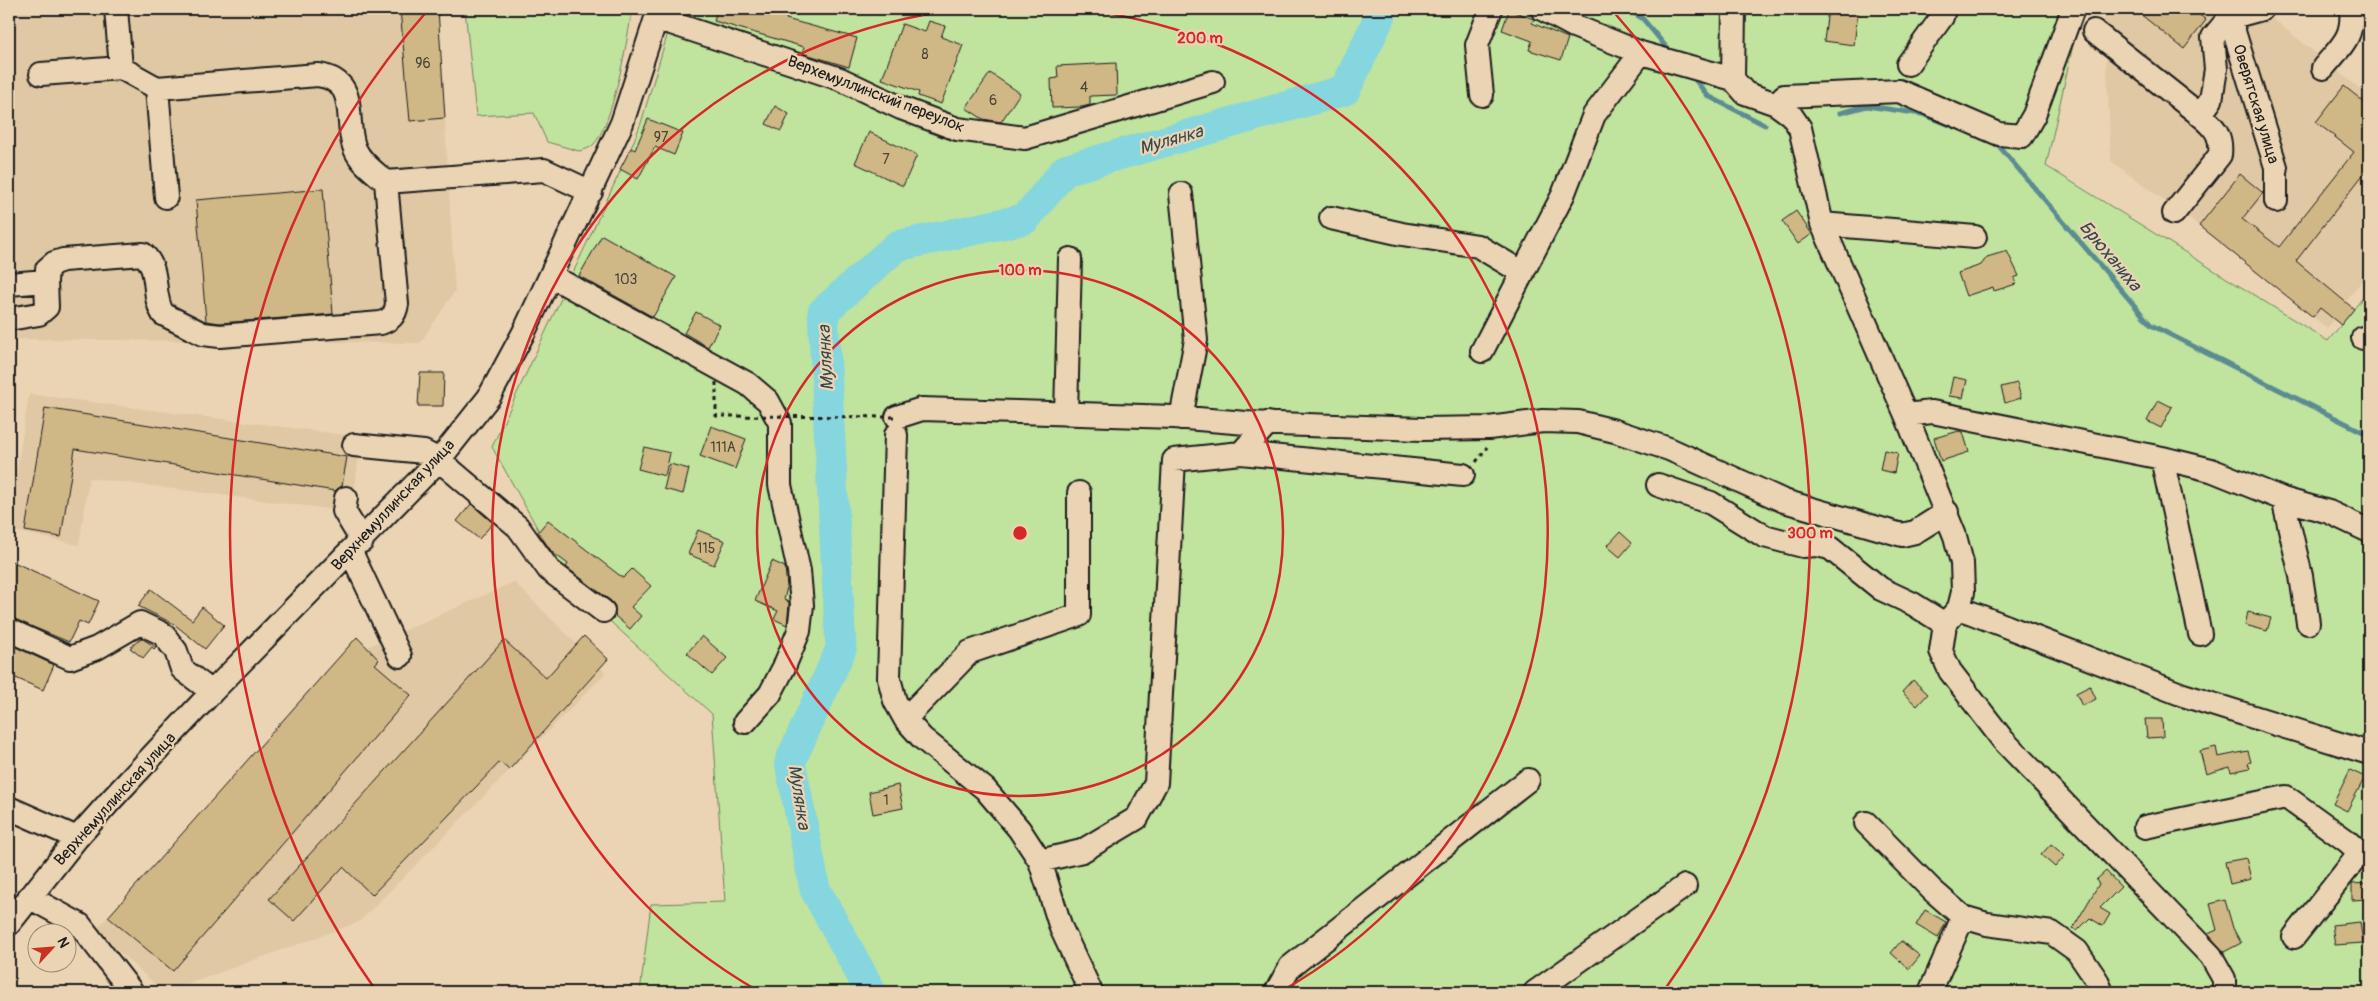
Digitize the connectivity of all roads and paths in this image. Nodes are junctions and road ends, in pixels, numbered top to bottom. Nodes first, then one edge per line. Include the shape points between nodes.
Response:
1 (116, 9) edge
2 (1492, 9) edge
3 (1542, 9) edge
4 (1734, 9) edge
5 (1944, 9) edge
6 (2073, 9) edge
7 (2262, 9) edge
8 (2351, 9) edge
9 (2228, 13) edge
10 (657, 14) edge
11 (2094, 30) dead end
12 (1640, 53) junction
13 (1908, 64) dead end
14 (120, 68) junction
15 (2324, 68) dead end
16 (41, 74) dead end
17 (1733, 79) junction
18 (1213, 82) dead end
19 (157, 88) junction
20 (1482, 95) dead end
21 (1776, 104) junction
22 (2200, 114) junction
23 (386, 182) junction
24 (592, 192) junction
25 (1181, 194) dead end
26 (166, 197) dead end
27 (2276, 201) dead end
28 (2174, 214) dead end
29 (1331, 218) dead end
30 (1822, 224) junction
31 (1975, 237) dead end
32 (1070, 259) dead end
33 (1523, 273) junction
34 (551, 276) junction
35 (46, 280) junction
36 (9, 284) edge
37 (9, 319) edge
38 (1482, 351) dead end
39 (716, 382) dead end
40 (1066, 414) junction
41 (1906, 415) junction
42 (1181, 418) junction
43 (1268, 423) junction
44 (896, 426) junction
45 (1489, 428) junction
46 (354, 445) dead end
47 (1241, 453) junction
48 (2162, 458) junction
49 (439, 460) junction
50 (1463, 475) joint
51 (1658, 485) dead end
52 (1079, 493) dead end
53 (346, 498) dead end
54 (2283, 499) junction
55 (1947, 512) junction
56 (2368, 536) edge
57 (356, 547) junction
58 (603, 611) dead end
59 (1952, 616) junction
60 (2308, 623) dead end
61 (9, 630) edge
62 (2200, 634) dead end
63 (400, 656) dead end
64 (212, 692) junction
65 (905, 720) junction
66 (745, 722) dead end
67 (2369, 753) edge
68 (1528, 780) dead end
69 (9, 808) edge
70 (1866, 823) dead end
71 (2145, 827) dead end
72 (78, 838) junction
73 (2365, 854) edge
74 (1040, 861) junction
75 (1686, 886) dead end
76 (30, 897) junction
77 (1962, 917) junction
78 (9, 924) edge
79 (2294, 937) dead end
80 (132, 992) edge
81 (1091, 992) edge
82 (1276, 992) edge
83 (1535, 992) edge
84 (1930, 992) edge
85 (2102, 992) edge
86 (2224, 992) edge

1 - 14 street
2 - 20 street via 1477,45
3 - 12 street
4 - 17 street
5 - 13 street via 1942,17
6 - 21 street via 2034,115 2022,136 1999,134 1899,91 1784,96
7 - 9 street
8 - 15 street via 2350,33
9 - 22 street via 2213,37 2216,69 2211,100
9 - 27 street, Оверятская улица via 2276,167
10 - 18 street, Верхемуллинский переулок via 840,79 901,108 957,129 1025,138
10 - 24 street, Верхнемуллинская улица via 622,123
11 - 22 street
12 - 17 street
12 - 33 street via 1594,114 1563,195
14 - 16 street
14 - 19 street
17 - 21 street via 1745,93
19 - 23 street via 318,75 331,77 341,84 348,100 351,135 360,158
19 - 26 street
21 - 30 street via 1791,115 1800,128
22 - 28 street via 2218,131 2220,155
23 - 24 street via 544,170
23 - 35 street via 397,304 395,314 380,323 220,336 203,334 163,314 156,298 154,270 143,254 63,260 47,269
24 - 34 street, Верхнемуллинская улица
25 - 42 street via 1196,340
29 - 33 street via 1478,246
30 - 31 street
30 - 41 street
32 - 40 street
33 - 38 street
34 - 49 street, Верхнемуллинская улица via 489,397
34 - 66 street via 748,384 768,400 780,423 780,485 799,572 802,605 799,631 770,694
35 - 36 street
35 - 37 street via 46,307 28,318
39 - 44 path, bridge via 716,416
40 - 42 street
40 - 44 street via 922,409
41 - 48 street via 1932,412
41 - 55 street
42 - 43 street
43 - 45 street via 1422,429
43 - 47 street
44 - 65 street via 889,678 895,701
45 - 50 path via 1487,450
45 - 55 street via 1543,421 1578,422 1615,431 1669,449 1784,501 1902,535 1915,532
46 - 49 street via 424,452
47 - 50 street
47 - 74 street via 1174,460 1156,783 1137,818 1082,851
48 - 54 street via 2211,470
48 - 62 street
49 - 57 street, Верхнемуллинская улица
49 - 58 street via 518,527 549,570
51 - 59 street via 1711,503 1764,536 1802,546 1830,548 1881,589 1913,604
52 - 65 street via 1079,615 970,652
53 - 57 street via 344,511
54 - 56 street via 2329,512
54 - 60 street via 2302,576
55 - 59 street via 1962,563 1963,592
57 - 63 street
57 - 64 street, Верхнемуллинская улица
59 - 67 street via 2183,695
59 - 86 street via 1941,651 1950,672 2003,740 2211,956 2224,979
61 - 64 street via 70,658 97,648 140,623 163,634 176,651 182,669
64 - 72 street, Верхнемуллинская улица
65 - 74 street via 922,738 985,789 1019,829
68 - 82 street via 1290,967
69 - 72 street
70 - 77 street
71 - 73 street via 2286,797
72 - 76 street, Верхнемуллинская улица
73 - 79 street
74 - 81 street via 1060,928
75 - 83 street
76 - 78 street, Верхнемуллинская улица
76 - 80 street via 80,925
77 - 84 street
77 - 85 street via 1987,924 2052,933 2077,951

